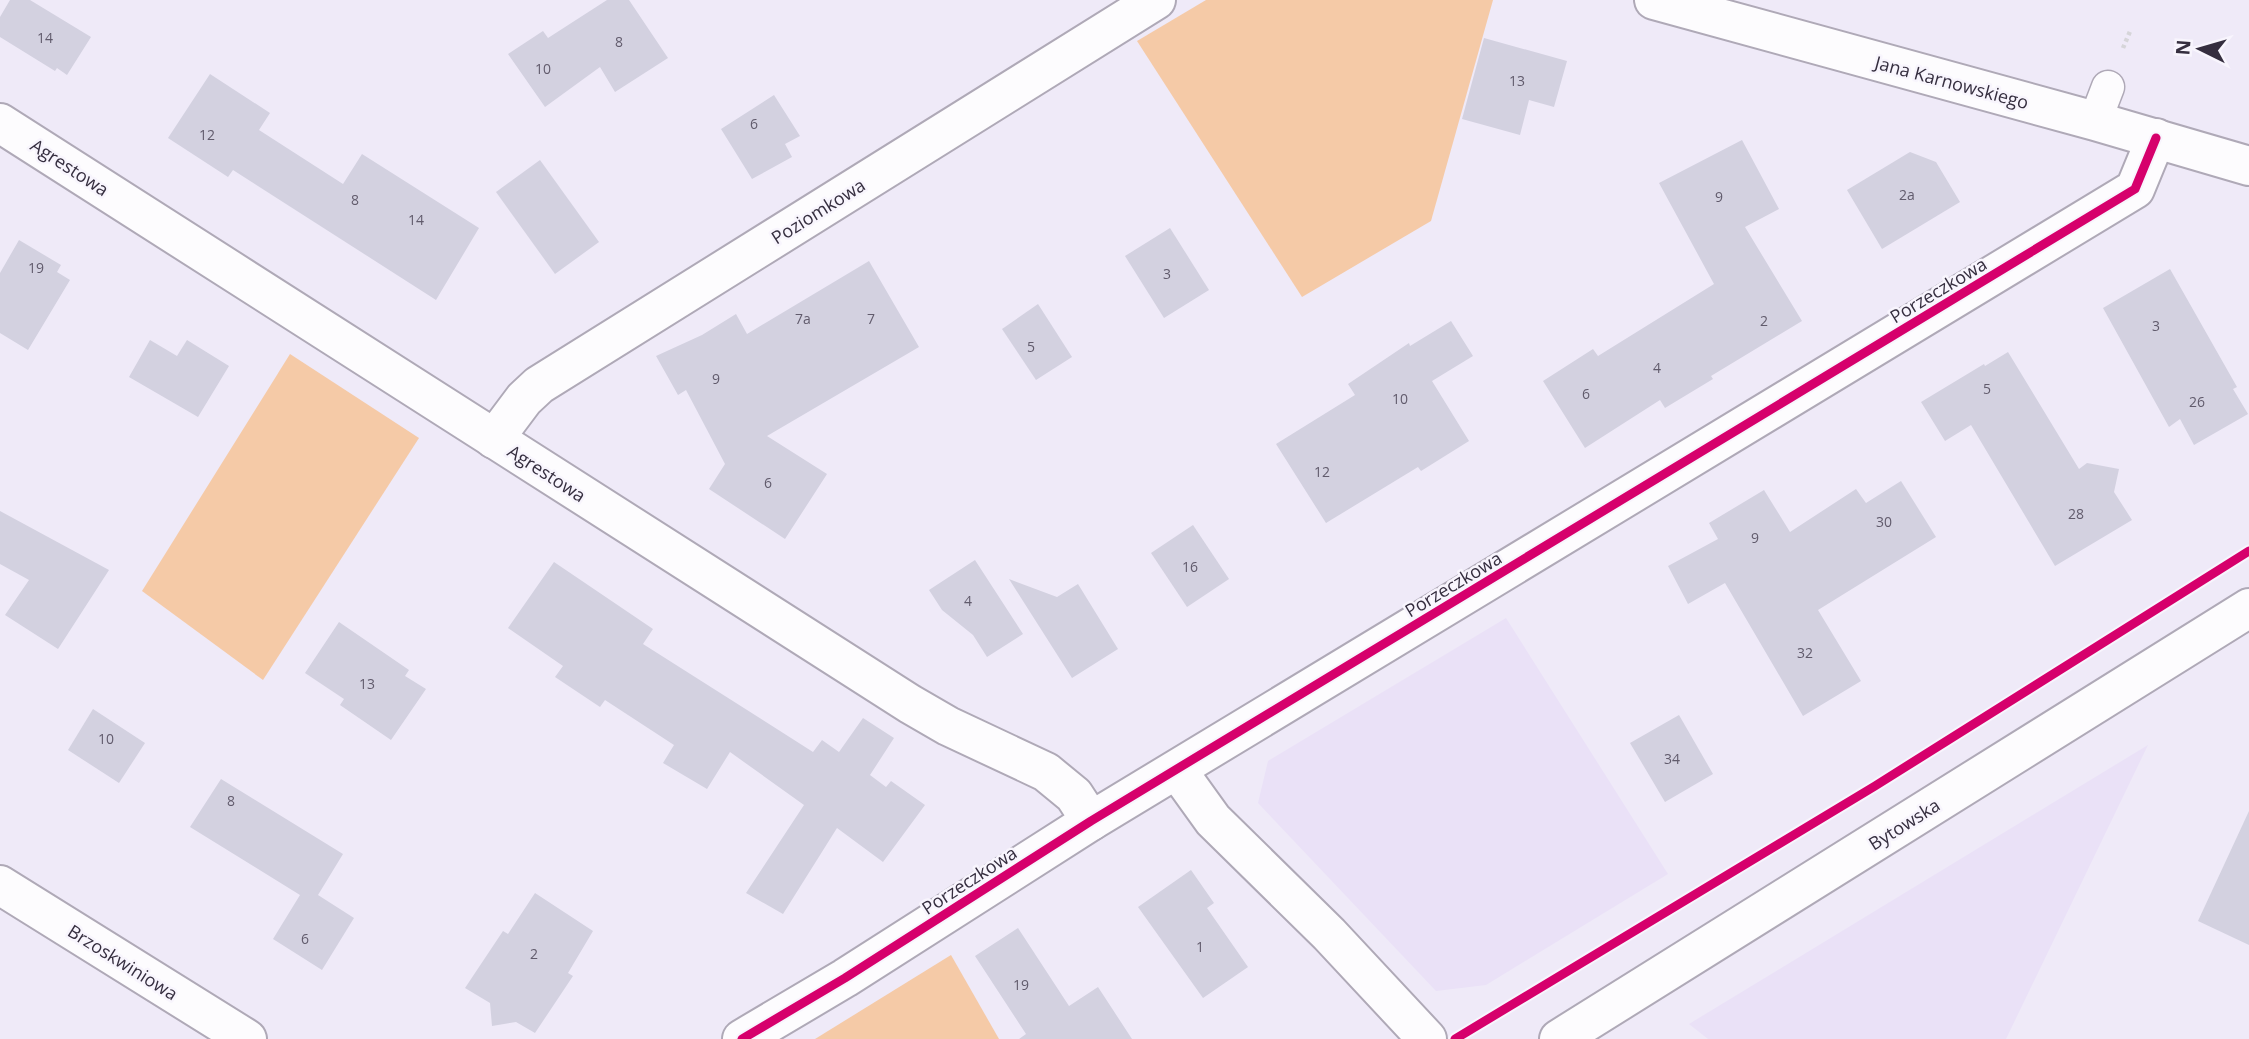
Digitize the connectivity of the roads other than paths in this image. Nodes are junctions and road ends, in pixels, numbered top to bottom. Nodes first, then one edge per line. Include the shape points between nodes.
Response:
1 (1156, 0) edge
2 (1654, 0) edge
3 (0, 122) edge
4 (2156, 138) junction
5 (2249, 166) edge
6 (494, 439) junction
7 (2249, 608) edge
8 (1177, 770) junction
9 (1091, 821) junction
10 (0, 885) edge
11 (247, 1039) edge
12 (742, 1039) edge
13 (1427, 1039) edge
14 (1559, 1039) edge

1 - 6 street, Poziomkowa via 539,385
2 - 4 street, Jana Karnowskiego via 2101,104
3 - 6 street, Agrestowa
4 - 5 street, Jana Karnowskiego
4 - 8 street, Porzeczkowa via 2135,189
6 - 9 street, Agrestowa via 909,704 1045,772 1074,794
7 - 14 street, Bytowska
8 - 9 street, Porzeczkowa
8 - 13 street via 1213,820
9 - 12 street, Porzeczkowa
10 - 11 street, Brzoskwiniowa

